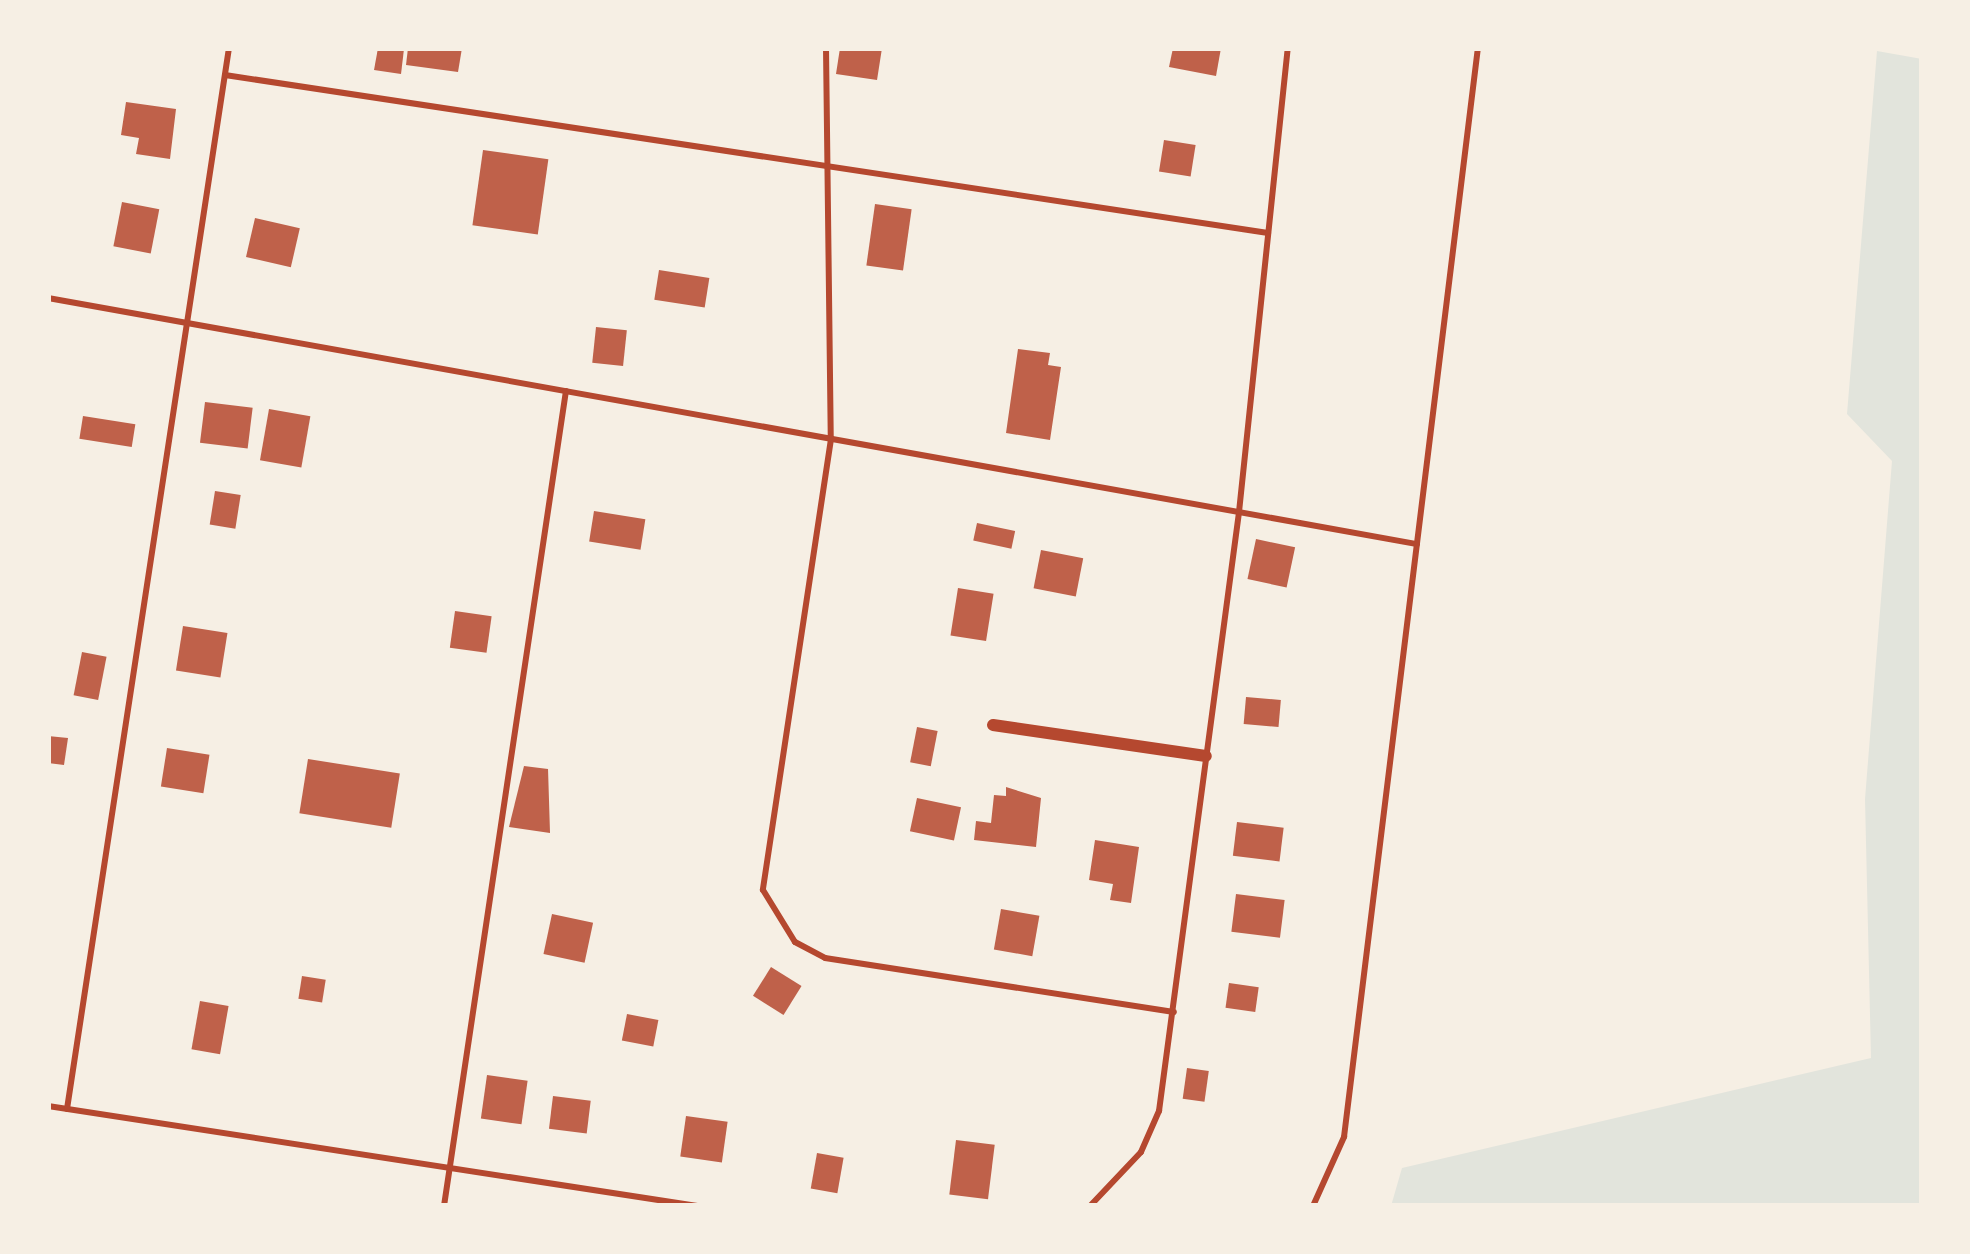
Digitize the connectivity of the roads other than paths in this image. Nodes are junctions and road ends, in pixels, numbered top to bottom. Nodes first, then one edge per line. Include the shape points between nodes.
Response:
1 (229, 48) edge
2 (826, 48) edge
3 (1288, 48) edge
4 (1478, 48) edge
5 (225, 75) junction
6 (827, 167) junction
7 (1268, 233) junction
8 (48, 298) edge
9 (185, 322) junction
10 (566, 391) junction
11 (831, 439) junction
12 (1239, 512) junction
13 (1417, 544) junction
14 (994, 725) dead end
15 (1206, 756) junction
16 (1174, 1012) junction
17 (48, 1106) edge
18 (68, 1109) junction
19 (449, 1168) junction
20 (444, 1206) edge
21 (697, 1206) edge
22 (1090, 1206) edge
23 (1313, 1206) edge

1 - 5 lane
2 - 6 lane
3 - 7 lane
4 - 13 lane
5 - 6 lane
5 - 9 lane
6 - 7 lane
6 - 11 lane
7 - 12 lane
8 - 9 lane
9 - 10 lane
9 - 18 lane
10 - 11 lane
10 - 19 lane
11 - 12 lane
11 - 16 lane via 763,890 778,922 825,958
12 - 13 lane
12 - 15 lane
13 - 23 lane via 1344,1138
14 - 15 street
15 - 16 lane
16 - 22 lane via 1159,1111 1141,1152
17 - 18 lane
18 - 19 lane
19 - 20 lane
19 - 21 lane

